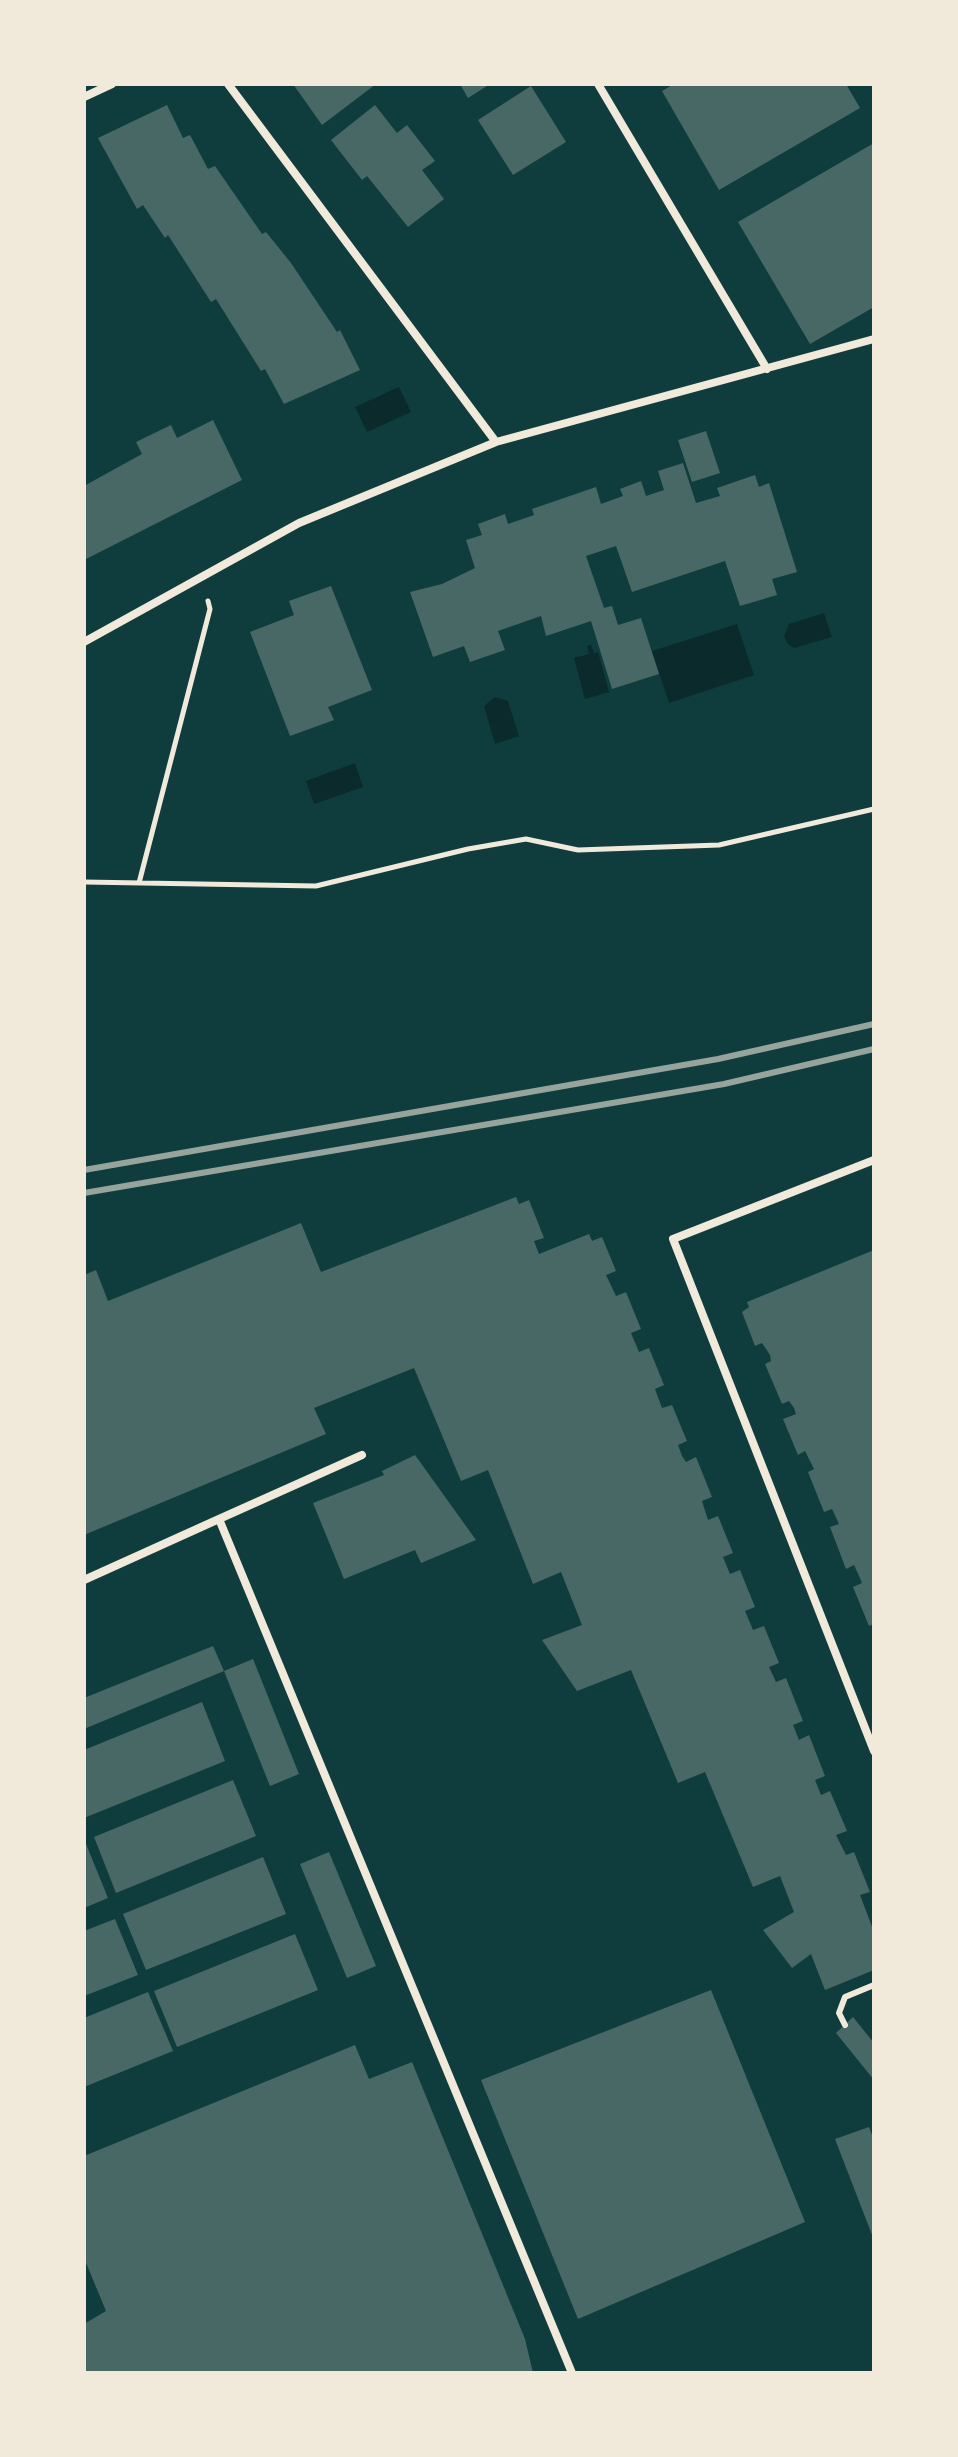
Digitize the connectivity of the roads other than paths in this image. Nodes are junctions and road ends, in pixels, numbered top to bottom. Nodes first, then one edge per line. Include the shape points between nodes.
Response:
1 (112, 84) edge
2 (228, 84) edge
3 (598, 84) edge
4 (84, 97) edge
5 (874, 339) edge
6 (767, 369) junction
7 (496, 442) junction
8 (84, 642) edge
9 (874, 1160) edge
10 (362, 1455) dead end
11 (219, 1519) junction
12 (84, 1580) edge
13 (874, 1751) edge
14 (874, 1985) edge
15 (845, 2025) dead end
16 (572, 2373) edge

1 - 4 street
2 - 7 street
3 - 6 street
5 - 6 street
6 - 7 street
7 - 8 street via 299,523
9 - 13 street via 673,1239
10 - 11 street
11 - 12 street
11 - 16 street
14 - 15 lane via 845,1997 839,2013

